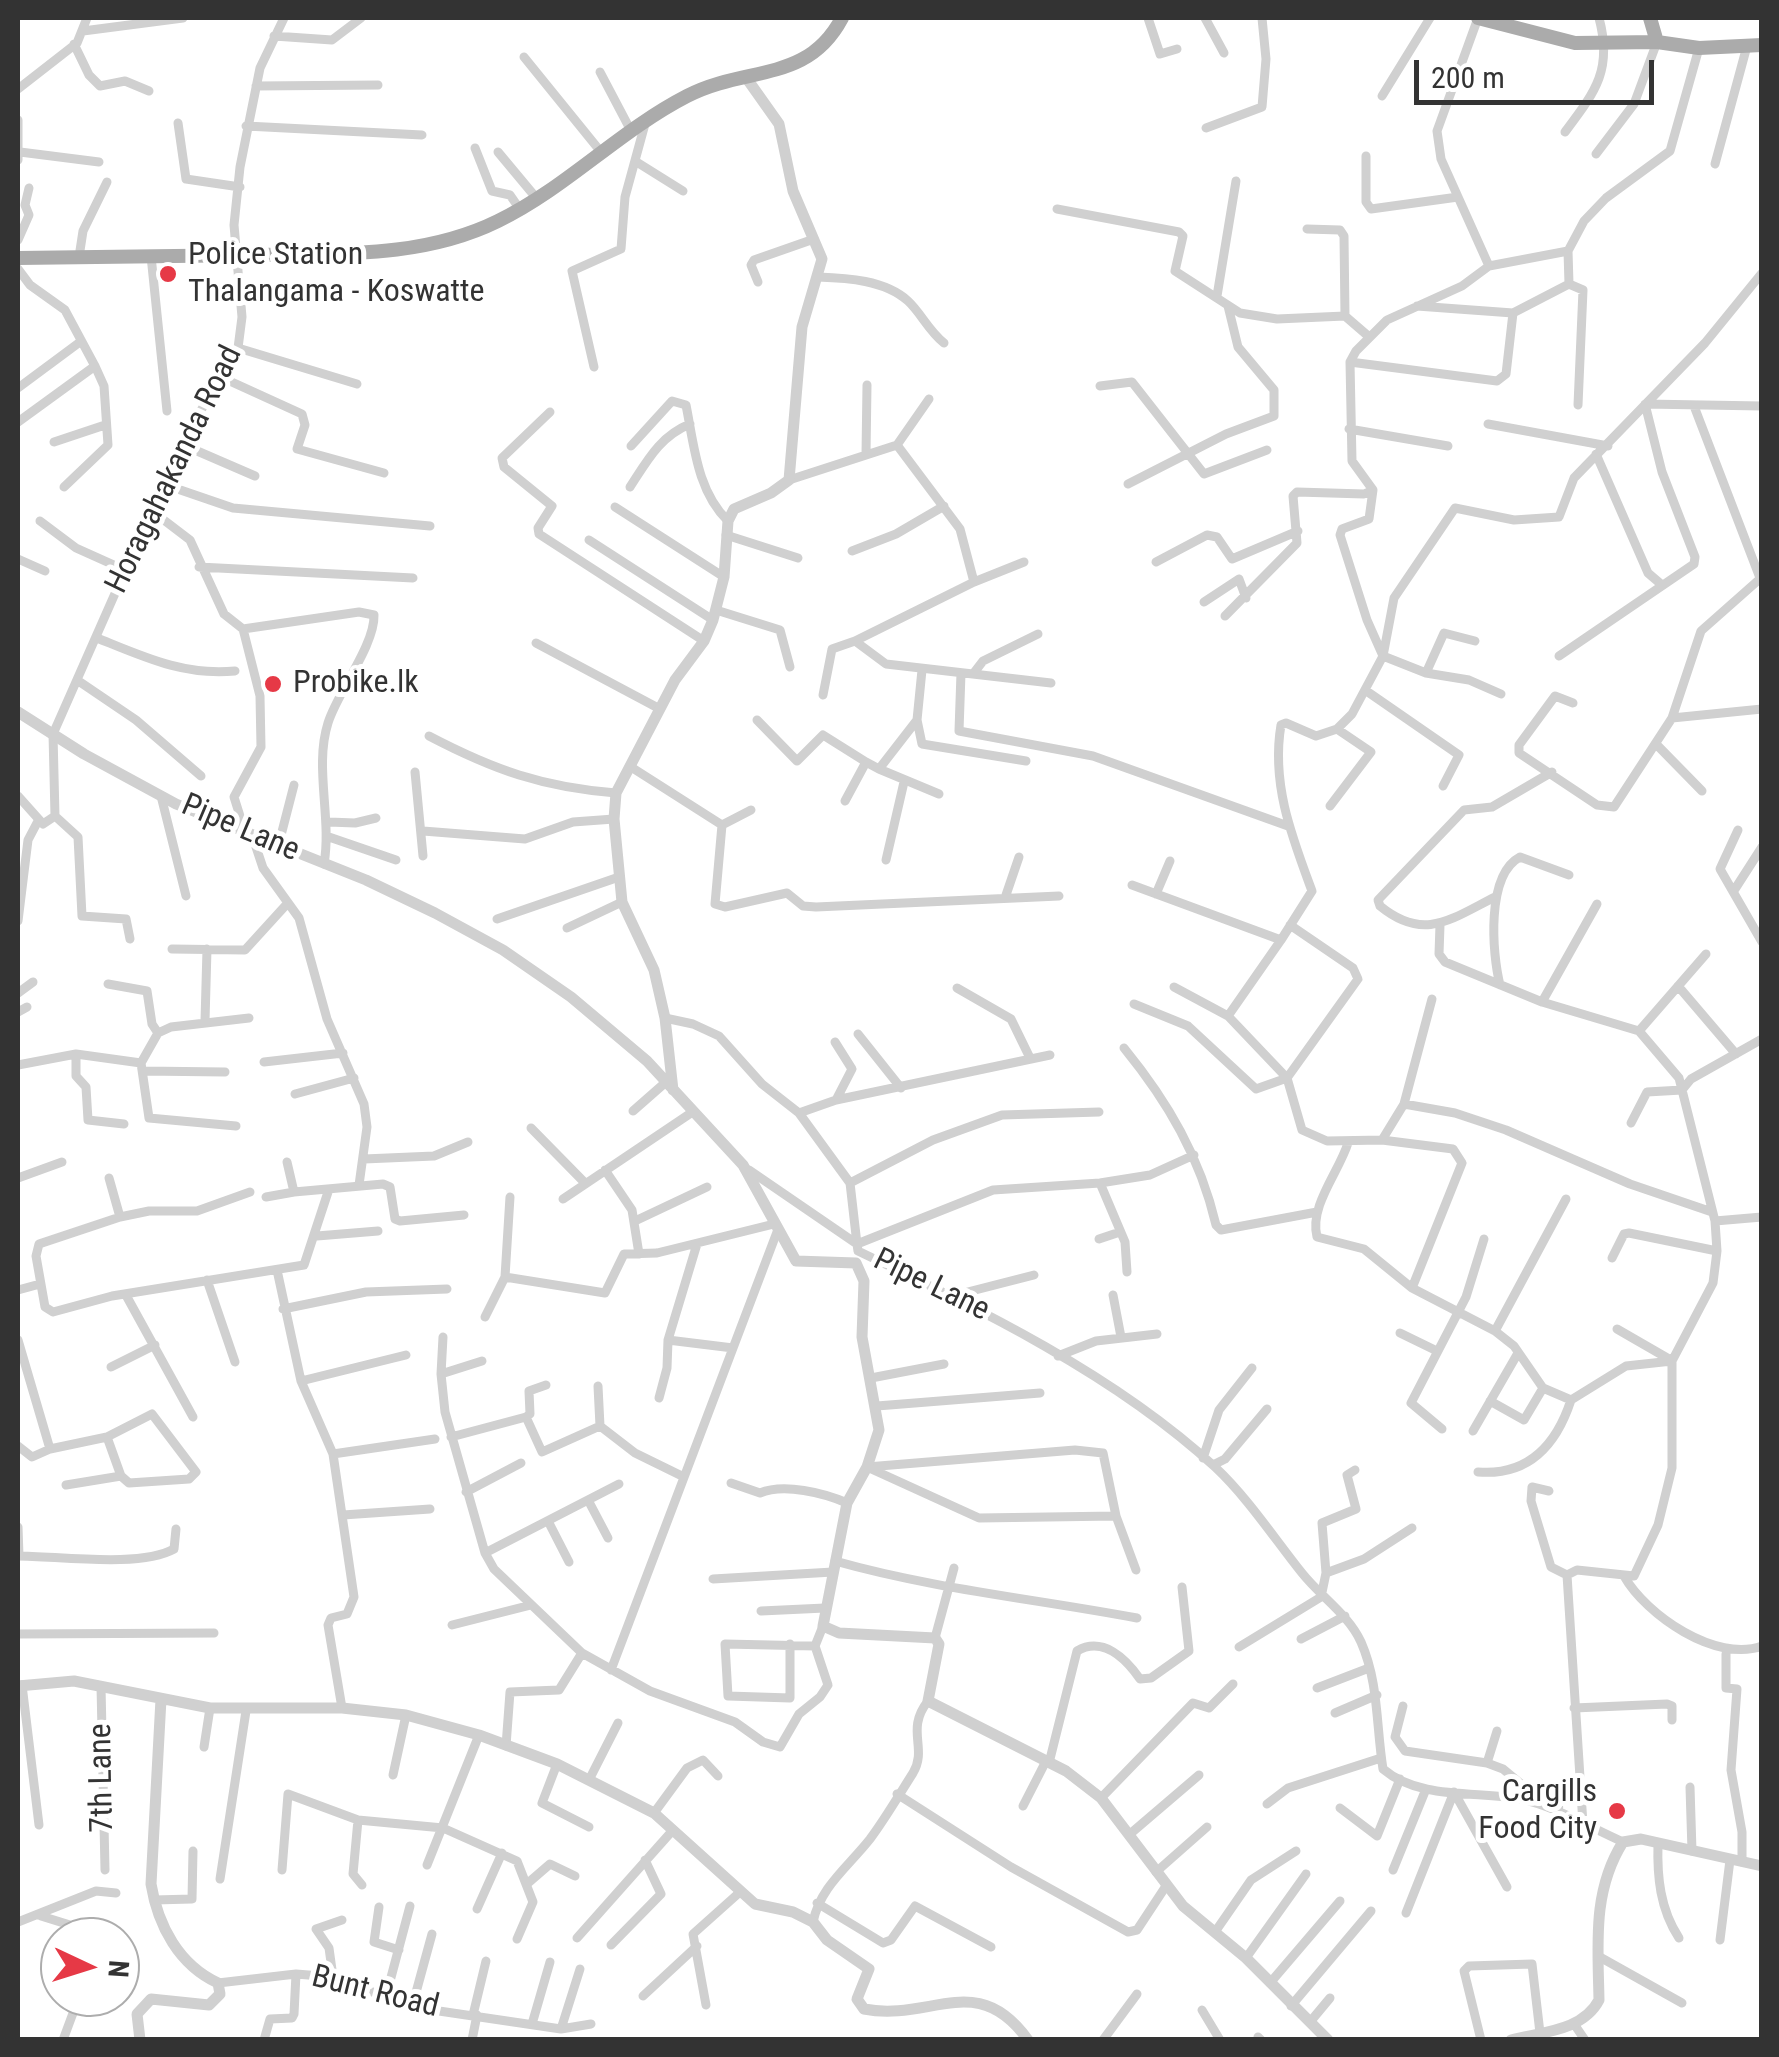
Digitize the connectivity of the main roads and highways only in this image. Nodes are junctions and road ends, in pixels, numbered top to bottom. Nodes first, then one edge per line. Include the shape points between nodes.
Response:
1 (842, 18) edge
2 (1478, 18) edge
3 (1650, 18) edge
4 (1656, 42) junction
5 (1754, 46) edge
6 (18, 258) edge

1 - 6 main road via 810,59 690,94 630,129 539,202 424,247
2 - 4 main road via 1550,38
3 - 4 main road
4 - 5 main road

